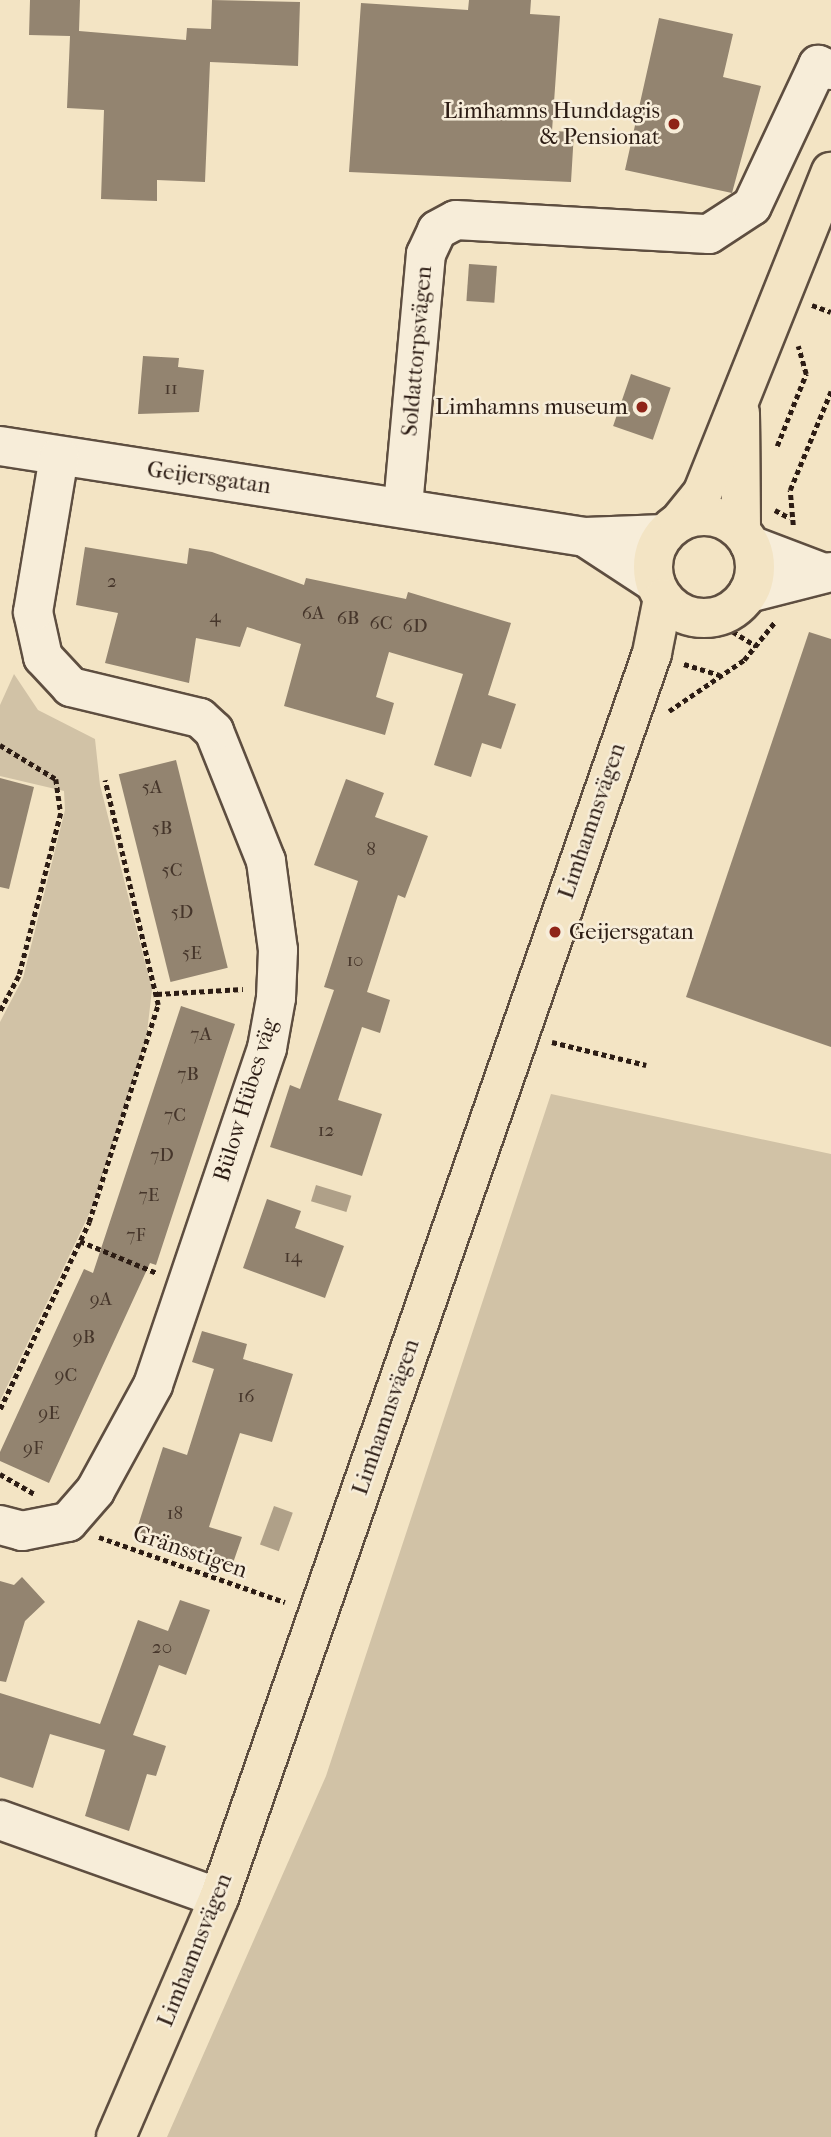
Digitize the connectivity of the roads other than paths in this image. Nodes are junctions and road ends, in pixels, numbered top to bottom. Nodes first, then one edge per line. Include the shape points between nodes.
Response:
1 (831, 70) edge
2 (831, 172) edge
3 (739, 407) junction
4 (0, 446) edge
5 (59, 456) junction
6 (403, 506) junction
7 (672, 528) junction
8 (585, 537) junction
9 (746, 538) junction
10 (826, 572) edge
11 (659, 591) junction
12 (748, 593) junction
13 (711, 618) junction
14 (637, 689) junction
15 (0, 1525) edge
16 (0, 1820) edge
17 (219, 1898) junction
18 (116, 2137) edge

1 - 6 street, Soldattorpsvägen via 818,65 752,206 709,234 456,220 437,230 426,254
2 - 3 main road
3 - 7 main road via 702,494
3 - 9 main road
4 - 5 street, Geijersgatan
5 - 6 street, Geijersgatan
5 - 15 street, Bülow Hübes väg via 33,611 43,657 71,687 200,718 214,731 266,861 277,985 267,1048 153,1385 95,1491 68,1522 22,1531
6 - 8 street, Geijersgatan
7 - 8 street, Geijersgatan
7 - 9 main road via 711,516
7 - 11 main road via 654,557
8 - 11 street, Geijersgatan
9 - 10 street
9 - 12 main road via 754,578
10 - 12 street
11 - 13 main road via 684,614
11 - 14 main road, Limhamnsvägen
12 - 13 main road
13 - 14 main road, Limhamnsvägen via 662,657
14 - 17 main road, Limhamnsvägen
16 - 17 street
17 - 18 main road, Limhamnsvägen

